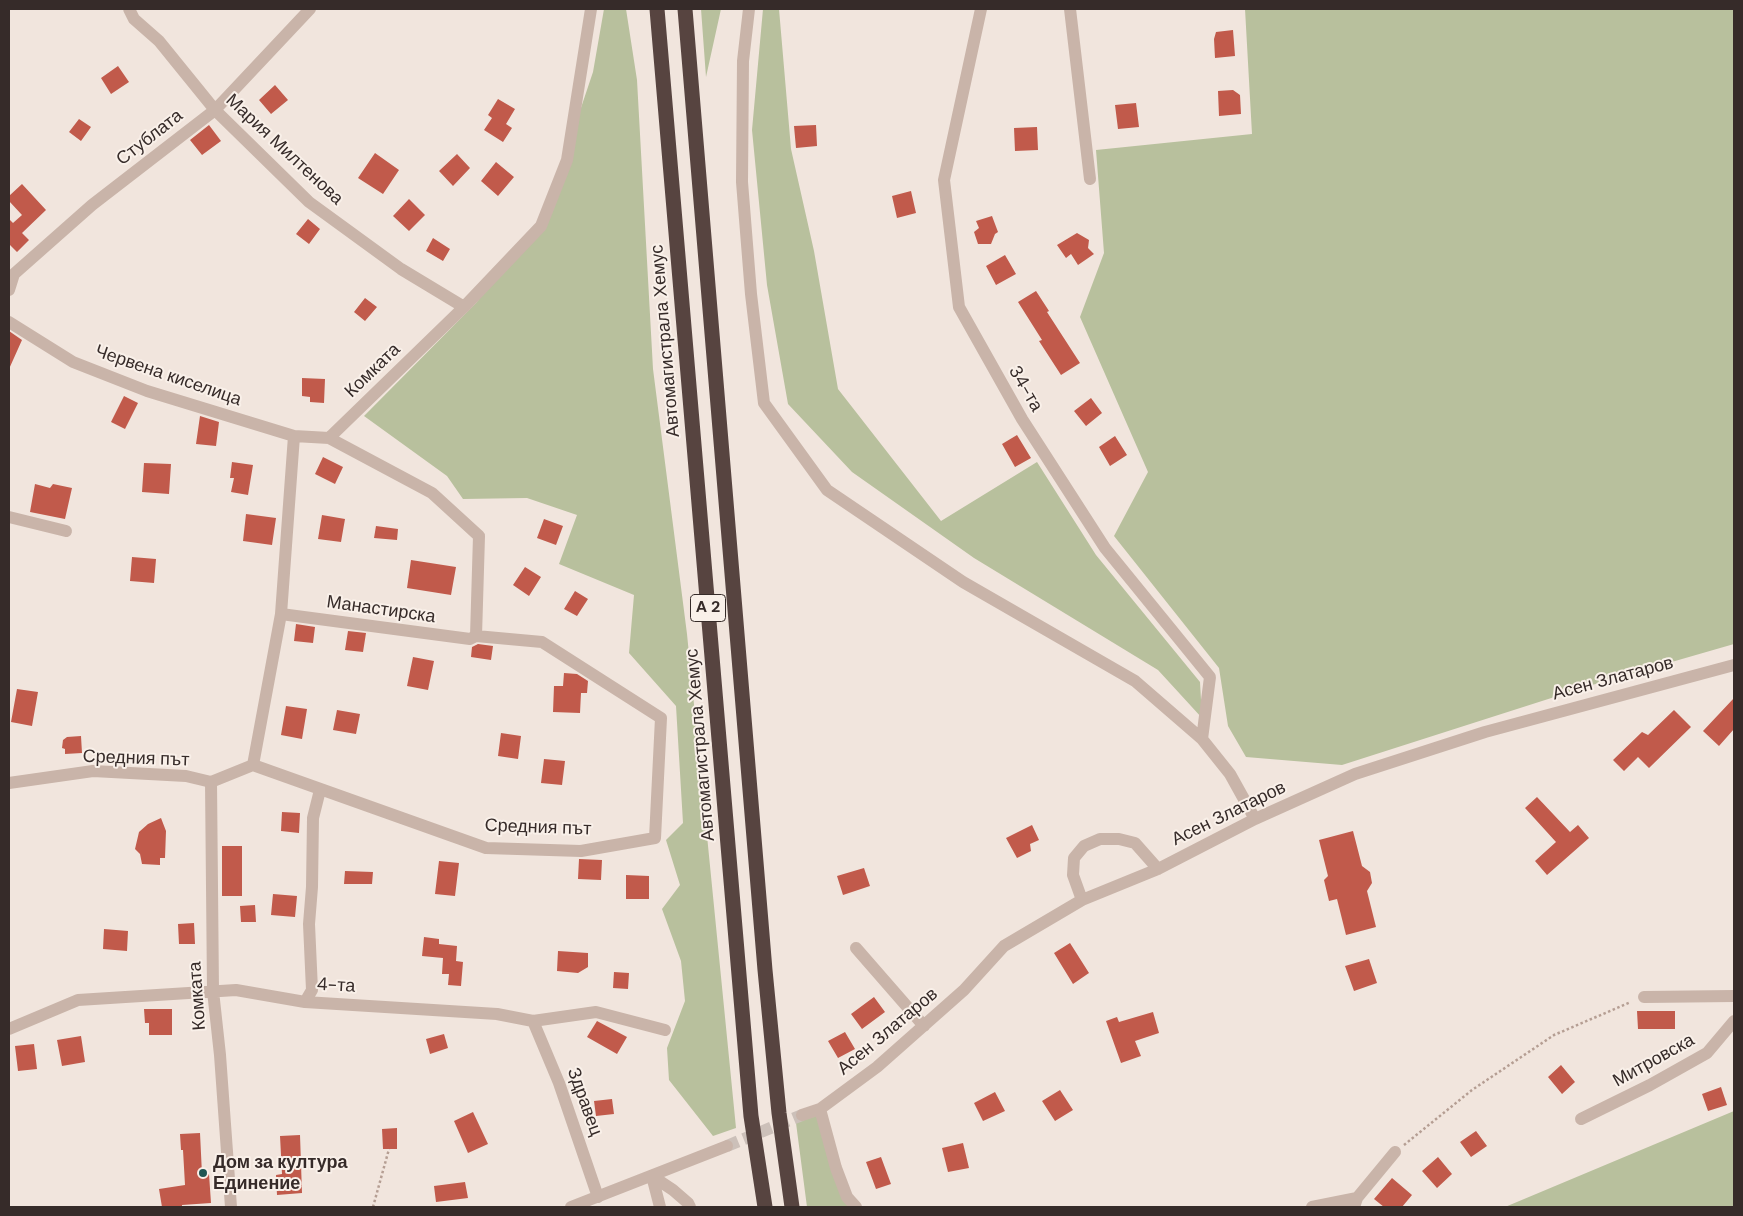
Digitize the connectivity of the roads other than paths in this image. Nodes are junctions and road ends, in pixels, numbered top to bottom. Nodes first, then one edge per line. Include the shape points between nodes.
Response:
1 (129, 9) edge
2 (310, 9) edge
3 (591, 9) edge
4 (657, 9) edge
5 (685, 9) edge
6 (749, 9) edge
7 (981, 9) edge
8 (1070, 9) edge
9 (215, 110) junction
10 (1090, 179) dead end
11 (12, 272) edge
12 (9, 290) edge
13 (464, 307) junction
14 (9, 322) edge
15 (294, 436) junction
16 (328, 438) junction
17 (9, 517) edge
18 (66, 531) dead end
19 (281, 614) junction
20 (476, 636) junction
21 (1734, 665) edge
22 (1202, 739) junction
23 (253, 765) junction
24 (211, 782) junction
25 (9, 783) edge
26 (320, 790) junction
27 (1254, 819) junction
28 (1158, 869) junction
29 (1082, 900) junction
30 (856, 948) dead end
31 (213, 991) junction
32 (1734, 996) edge
33 (1644, 997) road end
34 (305, 1002) junction
35 (533, 1021) junction
36 (1734, 1021) edge
37 (924, 1026) junction
38 (9, 1029) edge
39 (665, 1030) dead end
40 (820, 1109) junction
41 (802, 1115) tunnel mouth
42 (1581, 1119) dead end
43 (727, 1146) tunnel mouth
44 (1395, 1152) road end
45 (652, 1176) junction
46 (598, 1197) junction
47 (1356, 1203) edge
48 (231, 1207) edge
49 (571, 1207) edge
50 (660, 1207) edge
51 (690, 1207) edge
52 (765, 1207) edge
53 (792, 1207) edge
54 (856, 1207) edge
55 (1312, 1207) edge

1 - 9 street, Мария Милтенова via 134,19 159,41
2 - 9 street, Стублата
3 - 13 street, Комката via 567,160 542,226
4 - 52 highway, Автомагистрала Хемус / A 2 via 751,1116
5 - 53 highway, A 2 via 765,970
6 - 22 street via 743,61 742,182 764,403 826,490 963,582 1136,681
7 - 22 street, 34-та via 944,180 959,307 1022,419 1105,548 1210,677
8 - 10 street
9 - 11 street, Стублата
9 - 13 street, Мария Милтенова via 309,202 401,270
11 - 12 street, Стублата
13 - 16 street, Комката
14 - 15 street, Червена киселица via 74,362 147,392
15 - 16 street
15 - 19 street
16 - 20 street via 432,493 479,536
17 - 18 street
19 - 20 street, Манастирска via 470,640
19 - 23 street
20 - 26 street, Средния път via 542,642 661,718 655,838 581,851 486,848
21 - 27 street, Асен Златаров via 1485,732 1354,774
22 - 27 street via 1230,774
23 - 24 street, Средния път
23 - 26 street, Средния път
24 - 25 street, Средния път via 186,776 93,772
24 - 31 street, Комката
26 - 34 street via 313,818 309,924 312,990
27 - 28 street, Асен Златаров
28 - 29 street, Асен Златаров
28 - 29 street via 1135,842 1100,839 1084,846 1074,858 1073,875
29 - 37 street, Асен Златаров via 1004,946 964,990
30 - 37 street
31 - 34 street, 4-та via 236,990
31 - 38 street, 4-та via 78,1000
31 - 48 street, Комката
32 - 33 street
34 - 35 street, 4-та via 498,1014
35 - 39 street, 4-та via 596,1012
35 - 46 street, Здравец via 559,1083
36 - 42 street, Митровска via 1707,1053
37 - 40 street, Асен Златаров via 877,1067
40 - 41 street, Асен Златаров
40 - 54 street via 836,1168 847,1197
43 - 45 street
44 - 47 street
45 - 46 street
45 - 50 street
45 - 51 street via 688,1202
46 - 49 street
47 - 55 street

